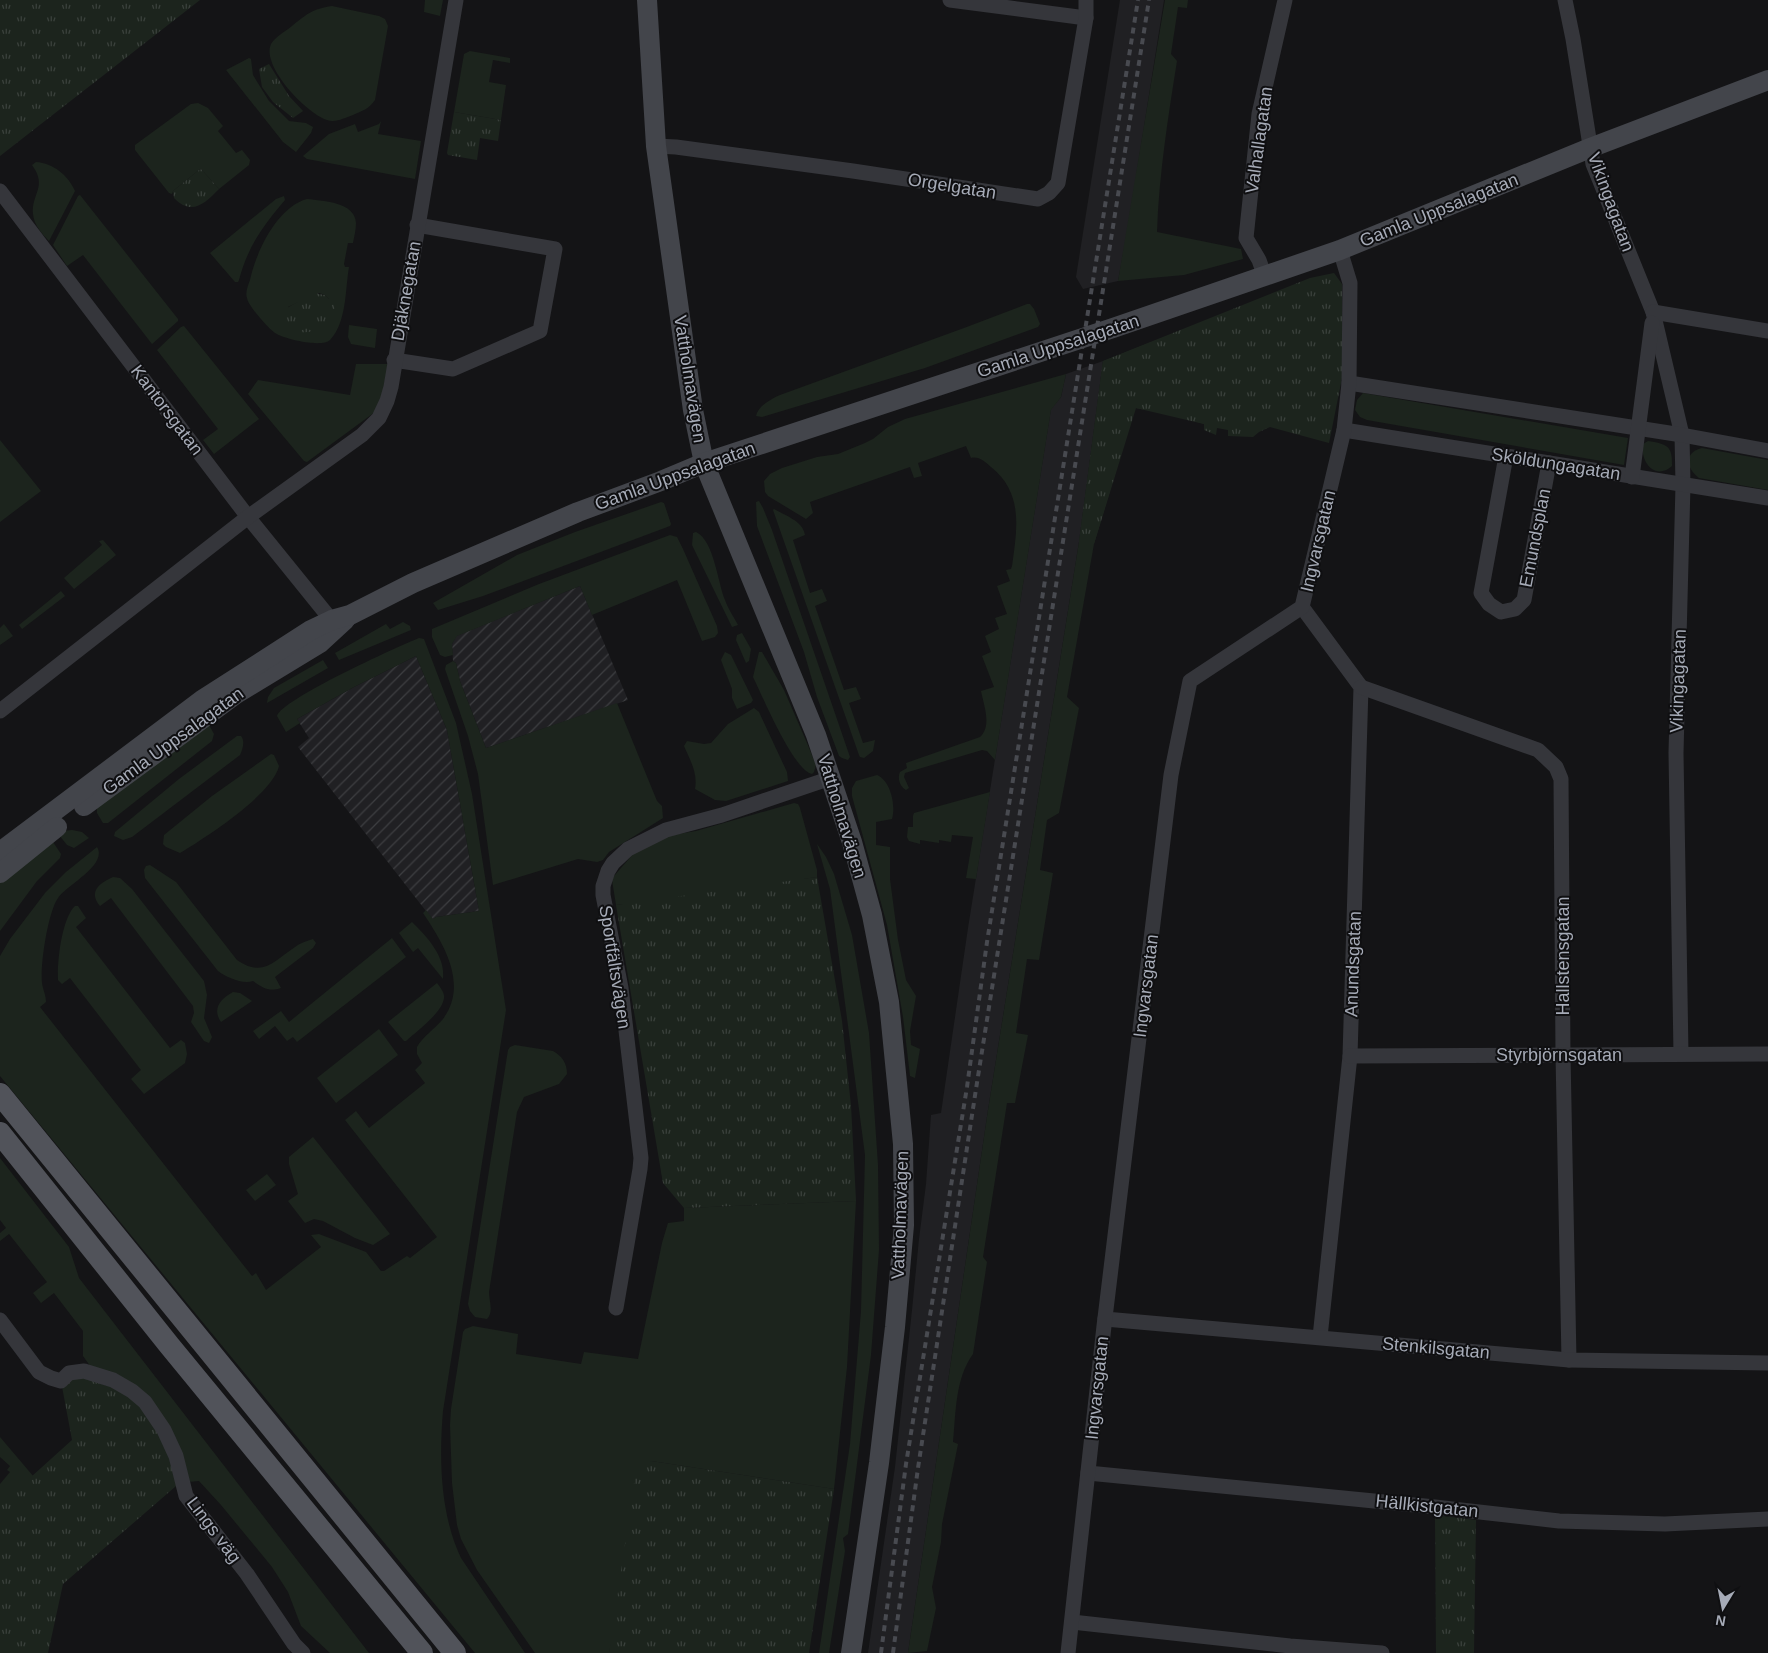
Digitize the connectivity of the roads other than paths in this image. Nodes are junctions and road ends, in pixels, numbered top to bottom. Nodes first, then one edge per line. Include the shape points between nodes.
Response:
1 (456, 0) edge
2 (647, 0) edge
3 (950, 0) edge
4 (1086, 0) edge
5 (1285, 0) edge
6 (1565, 0) edge
7 (1086, 18) junction
8 (1768, 80) edge
9 (656, 146) junction
10 (1590, 148) junction
11 (0, 191) edge
12 (417, 225) junction
13 (1340, 250) junction
14 (1265, 277) junction
15 (1654, 312) junction
16 (1768, 331) edge
17 (394, 360) junction
18 (1349, 383) junction
19 (1639, 428) junction
20 (1344, 430) junction
21 (1682, 435) junction
22 (1768, 451) edge
23 (1506, 456) junction
24 (704, 463) junction
25 (1549, 463) junction
26 (1632, 477) junction
27 (1684, 485) junction
28 (1768, 498) edge
29 (248, 516) junction
30 (1302, 607) junction
31 (340, 621) junction
32 (1361, 687) junction
33 (0, 711) edge
34 (831, 778) junction
35 (0, 852) edge
36 (0, 873) edge
37 (1681, 1054) junction
38 (1768, 1054) edge
39 (1563, 1055) junction
40 (1350, 1056) junction
41 (0, 1094) edge
42 (0, 1133) edge
43 (616, 1308) dead end
44 (1105, 1319) junction
45 (0, 1320) edge
46 (1320, 1337) junction
47 (1569, 1360) junction
48 (1768, 1363) edge
49 (1088, 1473) junction
50 (1768, 1519) edge
51 (1072, 1622) junction
52 (303, 1653) edge
53 (422, 1653) edge
54 (455, 1653) edge
55 (850, 1653) edge
56 (1068, 1653) edge
57 (1382, 1653) edge

1 - 12 street, Djäknegatan
2 - 9 street, Vattholmavägen
3 - 7 street
4 - 7 street, Orgelgatan
5 - 14 street, Valhallagatan via 1259,114 1246,238
6 - 10 street, Vikingagatan
7 - 9 street, Orgelgatan via 1058,183 1038,199
8 - 10 street, Gamla Uppsalagatan
9 - 24 street, Vattholmavägen via 693,410
10 - 13 street, Gamla Uppsalagatan
10 - 15 street, Vikingagatan via 1593,164
11 - 29 street, Kantorsgatan
12 - 17 street, Djäknegatan
12 - 17 street via 555,249 540,331 454,369
13 - 14 street, Gamla Uppsalagatan
13 - 18 street, Ingvarsgatan via 1350,283
14 - 24 street, Gamla Uppsalagatan
15 - 16 street
15 - 19 street, Vikingagatan
15 - 21 street, Vikingagatan
17 - 29 street, Djäknegatan via 387,401 373,425 350,445
18 - 19 street
18 - 20 street, Ingvarsgatan
19 - 21 street
19 - 26 street, Vikingagatan
20 - 23 street, Sköldungagatan
20 - 30 street, Ingvarsgatan
21 - 22 street
21 - 27 street, Vikingagatan
23 - 25 street, Sköldungagatan
23 - 25 street, Emundsplan via 1481,593 1501,612 1515,609 1524,600
24 - 31 street, Gamla Uppsalagatan via 578,512 413,583
24 - 34 street, Vattholmavägen
25 - 26 street, Sköldungagatan
26 - 27 street, Sköldungagatan
27 - 28 street, Sköldungagatan
27 - 37 street, Vikingagatan via 1676,753
29 - 31 street, Kantorsgatan
29 - 33 street, Djäknegatan
30 - 32 street
30 - 44 street, Ingvarsgatan via 1190,682 1171,775
31 - 35 street, Gamla Uppsalagatan via 311,630 202,700
31 - 36 street, Gamla Uppsalagatan via 320,643 236,694 79,809
32 - 39 street, Hallstensgatan via 1538,750 1556,767 1562,779
32 - 40 street, Anundsgatan
34 - 43 street, Sportfältsvägen via 722,815 666,830 628,849 608,871 603,895 621,988 641,1158
34 - 55 street, Vattholmavägen via 872,915 889,1002 903,1144 904,1225 895,1327 879,1463
37 - 38 street, Styrbjörnsgatan
37 - 39 street, Styrbjörnsgatan
39 - 40 street, Styrbjörnsgatan
39 - 47 street, Hallstensgatan
40 - 46 street, Anundsgatan
41 - 54 main road
42 - 53 main road
44 - 46 street, Stenkilsgatan
44 - 49 street, Ingvarsgatan
45 - 52 street, Lings väg via 43,1375 61,1380 69,1373 84,1371 113,1380 145,1402 164,1430 176,1456 186,1496
46 - 47 street, Stenkilsgatan
47 - 48 street, Stenkilsgatan
49 - 50 street, Hällkistgatan via 1559,1521 1665,1524
49 - 51 street, Ingvarsgatan
51 - 56 street, Ingvarsgatan
51 - 57 street

